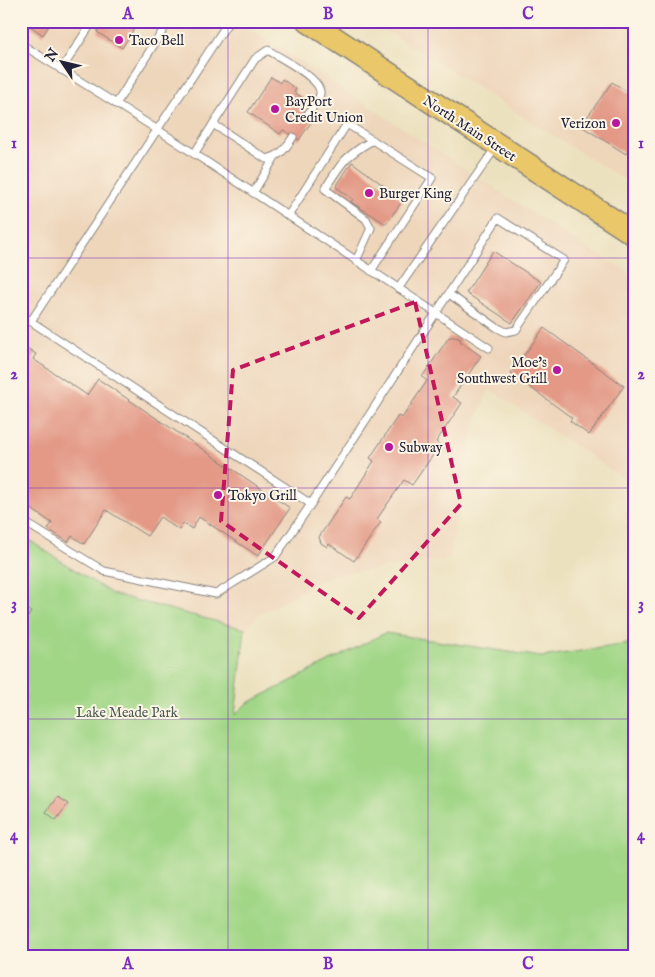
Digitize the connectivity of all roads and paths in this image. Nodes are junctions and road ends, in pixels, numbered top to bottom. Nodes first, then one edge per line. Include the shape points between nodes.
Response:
1 (93, 21) edge
2 (169, 21) edge
3 (229, 21) edge
4 (308, 21) edge
5 (21, 44) edge
6 (61, 70) junction
7 (116, 104) junction
8 (308, 114) dead end
9 (212, 124) junction
10 (157, 130) junction
11 (294, 136) dead end
12 (372, 140) junction
13 (496, 146) junction
14 (194, 154) junction
15 (275, 158) junction
16 (252, 193) junction
17 (288, 216) junction
18 (634, 234) edge
19 (356, 261) junction
20 (371, 271) junction
21 (398, 289) junction
22 (449, 294) junction
23 (436, 313) junction
24 (21, 315) edge
25 (31, 321) junction
26 (490, 348) dead end
27 (311, 504) junction
28 (21, 520) edge

1 - 6 lane
2 - 7 lane
3 - 10 lane
4 - 13 main road, North Main Street
5 - 6 lane
6 - 7 lane
7 - 10 lane
8 - 9 lane via 320,95 320,86 268,50 255,59
9 - 14 lane
9 - 15 lane via 266,159
10 - 14 lane
10 - 25 lane
11 - 15 lane
12 - 17 lane via 347,124
12 - 19 lane via 341,162 325,189 366,219 371,228
12 - 20 lane via 432,178
13 - 18 main road, North Main Street
13 - 21 lane
14 - 16 lane
15 - 16 lane
16 - 17 lane
17 - 19 lane
19 - 20 lane
20 - 21 lane
21 - 23 lane
22 - 22 lane via 498,218 564,260 516,330 506,332 496,327
22 - 23 lane
23 - 26 lane
23 - 27 lane
24 - 25 lane
25 - 27 lane
27 - 28 lane via 274,557 216,594 104,571

